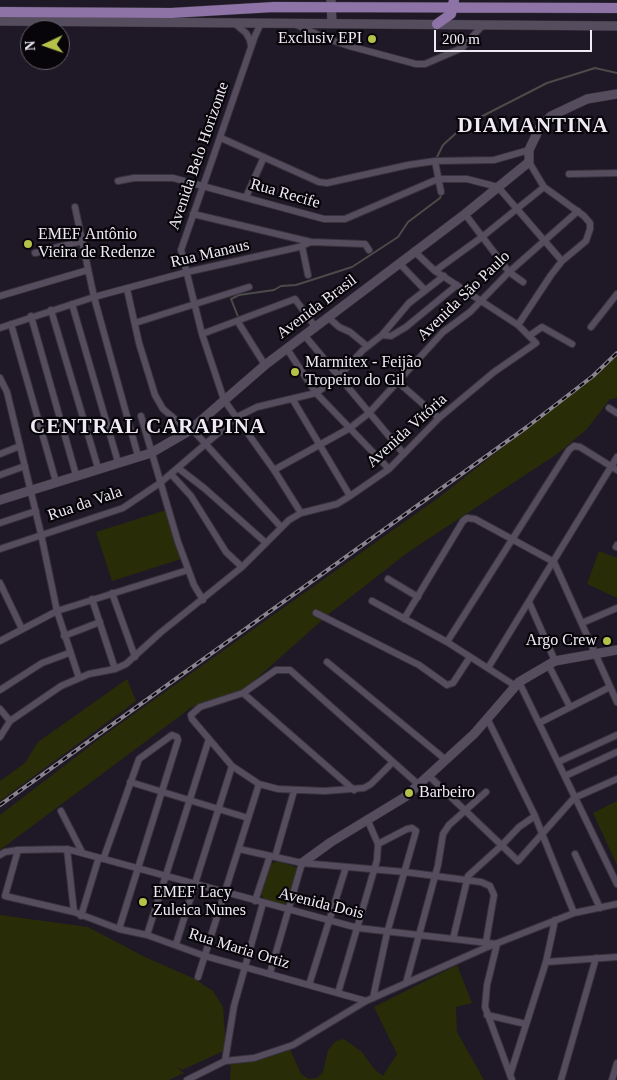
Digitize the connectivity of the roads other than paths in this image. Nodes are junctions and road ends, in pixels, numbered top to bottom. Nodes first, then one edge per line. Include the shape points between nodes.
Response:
1 (331, 4) edge
2 (454, 4) edge
3 (617, 8) edge
4 (0, 12) edge
5 (0, 21) edge
6 (234, 23) junction
7 (261, 23) junction
8 (332, 23) junction
9 (294, 24) junction
10 (438, 24) junction
11 (483, 26) junction
12 (617, 26) edge
13 (251, 50) junction
14 (617, 94) edge
15 (221, 138) junction
16 (529, 150) junction
17 (264, 157) junction
18 (434, 162) junction
19 (529, 162) junction
20 (617, 173) edge
21 (569, 174) dead end
22 (438, 179) junction
23 (118, 181) dead end
24 (203, 185) junction
25 (498, 187) junction
26 (544, 187) junction
27 (441, 192) dead end
28 (246, 197) junction
29 (75, 207) dead end
30 (518, 209) junction
31 (578, 212) junction
32 (193, 214) junction
33 (465, 214) junction
34 (482, 237) junction
35 (543, 240) junction
36 (82, 241) junction
37 (312, 242) junction
38 (302, 246) junction
39 (369, 250) dead end
40 (414, 251) junction
41 (35, 253) dead end
42 (562, 261) junction
43 (400, 263) junction
44 (88, 270) junction
45 (435, 271) junction
46 (186, 272) junction
47 (509, 272) junction
48 (308, 275) dead end
49 (444, 276) junction
50 (523, 282) dead end
51 (457, 285) junction
52 (249, 287) dead end
53 (127, 289) junction
54 (424, 289) junction
55 (617, 294) edge
56 (0, 296) edge
57 (94, 297) junction
58 (482, 301) junction
59 (72, 304) junction
60 (194, 304) junction
61 (51, 310) junction
62 (31, 316) junction
63 (329, 318) junction
64 (238, 322) junction
65 (135, 323) junction
66 (11, 324) junction
67 (518, 325) junction
68 (591, 327) dead end
69 (0, 328) edge
70 (316, 328) junction
71 (202, 334) junction
72 (382, 335) junction
73 (305, 336) junction
74 (529, 336) junction
75 (572, 344) dead end
76 (367, 346) junction
77 (287, 349) junction
78 (265, 365) junction
79 (338, 377) junction
80 (0, 378) edge
81 (399, 383) junction
82 (316, 392) junction
83 (224, 400) junction
84 (293, 400) junction
85 (609, 408) dead end
86 (369, 413) junction
87 (617, 413) edge
88 (141, 416) dead end
89 (237, 418) junction
90 (439, 418) junction
91 (350, 428) junction
92 (191, 430) junction
93 (206, 444) junction
94 (20, 446) junction
95 (319, 446) junction
96 (151, 453) junction
97 (0, 454) edge
98 (404, 454) junction
99 (138, 456) junction
100 (617, 457) edge
101 (118, 462) junction
102 (25, 466) junction
103 (98, 468) junction
104 (178, 468) junction
105 (614, 468) edge
106 (389, 469) junction
107 (274, 470) junction
108 (171, 474) junction
109 (0, 475) edge
110 (76, 475) junction
111 (56, 482) junction
112 (160, 483) junction
113 (31, 490) junction
114 (350, 496) junction
115 (0, 500) edge
116 (36, 511) junction
117 (301, 514) junction
118 (0, 523) edge
119 (281, 527) junction
120 (41, 534) junction
121 (511, 538) junction
122 (266, 543) junction
123 (0, 549) edge
124 (554, 562) junction
125 (242, 567) junction
126 (188, 570) junction
127 (388, 579) dead end
128 (0, 583) edge
129 (2, 592) edge
130 (112, 593) junction
131 (418, 597) junction
132 (92, 599) junction
133 (204, 600) junction
134 (372, 602) dead end
135 (529, 602) junction
136 (617, 608) edge
137 (57, 611) junction
138 (316, 613) dead end
139 (404, 618) junction
140 (100, 622) junction
141 (582, 623) junction
142 (22, 629) junction
143 (64, 636) junction
144 (0, 641) edge
145 (447, 642) junction
146 (617, 650) edge
147 (69, 653) junction
148 (596, 654) junction
149 (136, 657) junction
150 (470, 657) junction
151 (328, 662) dead end
152 (552, 663) junction
153 (488, 668) junction
154 (115, 669) junction
155 (79, 678) junction
156 (516, 684) junction
157 (610, 687) junction
158 (0, 690) edge
159 (243, 693) junction
160 (617, 702) edge
161 (570, 706) junction
162 (0, 709) edge
163 (487, 718) junction
164 (10, 721) junction
165 (539, 723) junction
166 (617, 735) edge
167 (0, 737) edge
168 (209, 738) junction
169 (617, 752) edge
170 (446, 760) junction
171 (393, 762) junction
172 (558, 762) junction
173 (232, 766) junction
174 (429, 776) junction
175 (565, 776) junction
176 (617, 779) edge
177 (130, 782) junction
178 (258, 784) junction
179 (419, 785) junction
180 (354, 790) junction
181 (294, 791) junction
182 (160, 792) junction
183 (486, 792) dead end
184 (574, 798) junction
185 (189, 800) junction
186 (217, 809) junction
187 (465, 810) junction
188 (61, 811) dead end
189 (534, 816) junction
190 (248, 818) junction
191 (368, 821) junction
192 (543, 835) junction
193 (378, 844) junction
194 (502, 846) junction
195 (239, 848) junction
196 (67, 849) junction
197 (18, 850) junction
198 (82, 852) junction
199 (575, 854) dead end
200 (0, 855) edge
201 (272, 857) junction
202 (104, 858) junction
203 (302, 863) junction
204 (346, 866) junction
205 (137, 867) junction
206 (376, 869) junction
207 (404, 872) junction
208 (165, 875) junction
209 (435, 875) junction
210 (466, 879) junction
211 (195, 884) junction
212 (617, 884) edge
213 (226, 892) junction
214 (256, 901) junction
215 (263, 903) junction
216 (617, 904) edge
217 (600, 908) junction
218 (289, 910) junction
219 (74, 912) junction
220 (574, 913) junction
221 (81, 916) junction
222 (555, 920) junction
223 (327, 921) junction
224 (358, 928) junction
225 (119, 930) junction
226 (388, 933) junction
227 (147, 935) junction
228 (418, 936) junction
229 (453, 939) junction
230 (486, 942) junction
231 (176, 944) junction
232 (497, 944) junction
233 (205, 956) junction
234 (617, 957) edge
235 (596, 958) junction
236 (546, 962) junction
237 (243, 966) junction
238 (270, 973) junction
239 (198, 977) dead end
240 (406, 983) junction
241 (309, 985) junction
242 (338, 993) junction
243 (373, 998) junction
244 (366, 1001) junction
245 (487, 1015) junction
246 (526, 1024) junction
247 (225, 1061) junction
248 (617, 1063) edge
249 (511, 1077) edge
250 (187, 1080) edge
251 (561, 1080) edge
252 (612, 1080) edge

1 - 2 main road
1 - 4 main road via 171,13
1 - 8 street
2 - 3 main road
2 - 10 main road via 448,18
5 - 6 street
6 - 7 street
6 - 13 street via 250,40
7 - 9 street
7 - 13 street, Avenida Belo Horizonte
8 - 9 street
8 - 10 street
9 - 11 street via 349,46 416,64 425,64 462,48
10 - 11 street
11 - 12 street
13 - 15 street, Avenida Belo Horizonte
14 - 16 street via 587,99 551,116 540,127
15 - 17 street
15 - 24 street, Avenida Belo Horizonte
16 - 18 street via 494,160
16 - 19 street
17 - 18 street via 327,183 384,169
17 - 28 street
18 - 22 street
19 - 25 street, Avenida Brasil
19 - 26 street
20 - 21 street
22 - 25 street, Rua Recife via 467,180
22 - 27 street
22 - 28 street, Rua Recife via 345,219 324,219
23 - 24 street, Rua Recife via 161,177
24 - 28 street, Rua Recife
24 - 32 street, Avenida Belo Horizonte
25 - 30 street
25 - 33 street, Avenida Brasil
26 - 30 street
26 - 31 street
29 - 36 street
30 - 34 street
30 - 35 street
31 - 35 street, Avenida São Paulo
31 - 42 street via 588,220 590,235
32 - 37 street
32 - 46 street, Avenida Belo Horizonte via 181,250
33 - 34 street
33 - 40 street, Avenida Brasil
34 - 45 street
34 - 47 street
35 - 42 street
35 - 47 street, Avenida São Paulo
36 - 41 street
36 - 44 street
37 - 38 street, Rua Manaus
37 - 39 street via 365,244
38 - 46 street, Rua Manaus
38 - 48 street
40 - 43 street, Avenida Brasil
40 - 45 street
42 - 67 street
43 - 54 street
43 - 63 street, Avenida Brasil
44 - 56 street
44 - 57 street
45 - 49 street
46 - 53 street, Rua Manaus
46 - 60 street, Avenida Belo Horizonte
47 - 50 street
47 - 58 street, Avenida São Paulo
49 - 51 street
49 - 54 street
51 - 58 street
51 - 72 street via 406,327 391,336
52 - 60 street
53 - 57 street, Rua Manaus
53 - 65 street
54 - 72 street
55 - 68 street
57 - 59 street, Rua Manaus
57 - 99 street
58 - 67 street
58 - 81 street, Avenida São Paulo via 443,332
59 - 61 street, Rua Manaus
59 - 101 street
60 - 65 street
60 - 71 street, Avenida Belo Horizonte
61 - 62 street, Rua Manaus
61 - 103 street
62 - 66 street, Rua Manaus
62 - 110 street
63 - 70 street, Avenida Brasil
63 - 76 street
64 - 70 street via 295,300
64 - 71 street
64 - 78 street
65 - 92 street via 158,402
66 - 69 street, Rua Manaus
66 - 111 street
67 - 74 street
70 - 73 street, Avenida Brasil
71 - 83 street, Avenida Belo Horizonte
72 - 76 street, Rua da Vala
73 - 77 street, Avenida Brasil
73 - 79 street
74 - 75 street via 542,327
74 - 90 street, Avenida Vitória via 536,343 494,372
76 - 79 street, Rua da Vala
77 - 78 street, Avenida Brasil
77 - 82 street
78 - 83 street, Avenida Brasil
79 - 82 street, Rua da Vala
79 - 86 street
80 - 94 street via 7,392
81 - 86 street, Avenida São Paulo
81 - 90 street
82 - 84 street, Rua da Vala
82 - 91 street
83 - 89 street, Avenida Belo Horizonte
83 - 92 street, Avenida Brasil
84 - 89 street, Rua da Vala via 257,407
84 - 95 street
85 - 87 street
86 - 91 street, Avenida São Paulo
86 - 98 street
88 - 96 street
89 - 93 street, Rua da Vala
89 - 107 street, Avenida Belo Horizonte
90 - 98 street, Avenida Vitória
91 - 95 street, Avenida São Paulo
91 - 106 street
92 - 93 street
92 - 96 street, Avenida Brasil
93 - 104 street, Rua da Vala
93 - 119 street
94 - 97 street
94 - 102 street
95 - 107 street, Avenida São Paulo
95 - 114 street
96 - 99 street, Avenida Brasil
96 - 112 street
98 - 106 street, Avenida Vitória
99 - 101 street, Avenida Brasil
100 - 105 street
101 - 103 street, Avenida Brasil
102 - 109 street
102 - 113 street
103 - 110 street, Avenida Brasil
104 - 108 street, Rua da Vala
104 - 122 street
105 - 121 street via 574,446
105 - 124 street
106 - 114 street, Avenida Vitória
107 - 117 street, Avenida Belo Horizonte
108 - 112 street, Rua da Vala
108 - 125 street via 191,496 226,552
110 - 111 street, Avenida Brasil
111 - 113 street, Avenida Brasil
112 - 120 street, Rua da Vala via 109,514
112 - 126 street
113 - 115 street, Avenida Brasil
113 - 116 street
114 - 117 street, Avenida Vitória via 325,508
116 - 118 street
116 - 120 street
117 - 119 street, Avenida Vitória
119 - 122 street, Avenida Vitória
120 - 123 street, Rua da Vala
120 - 137 street
121 - 124 street
121 - 131 street via 474,518 466,518
121 - 145 street
122 - 125 street, Avenida Vitória
124 - 135 street
124 - 141 street
125 - 133 street, Avenida Vitória
126 - 130 street
126 - 133 street
127 - 131 street
128 - 129 street
129 - 142 street
130 - 132 street
130 - 149 street
131 - 139 street
132 - 137 street
132 - 140 street
133 - 149 street, Avenida Vitória via 160,633
134 - 139 street
135 - 152 street
135 - 153 street
136 - 141 street
137 - 142 street
137 - 143 street
138 - 150 street via 419,665 447,685 454,683
139 - 145 street
140 - 143 street
140 - 154 street
141 - 148 street
142 - 144 street
143 - 147 street
145 - 150 street
146 - 148 street
147 - 155 street
147 - 158 street via 42,663
148 - 152 street
148 - 157 street
149 - 154 street, Avenida Vitória
150 - 153 street
151 - 170 street
152 - 156 street
152 - 161 street
153 - 156 street
154 - 155 street, Avenida Vitória
155 - 164 street, Avenida Vitória via 61,686
156 - 163 street
156 - 165 street
157 - 160 street
157 - 161 street
159 - 168 street via 195,709 192,719
159 - 171 street via 276,670 290,670
159 - 180 street
161 - 165 street
162 - 164 street
163 - 170 street
163 - 189 street
164 - 167 street
165 - 172 street
166 - 172 street
168 - 173 street
168 - 185 street
169 - 175 street
170 - 174 street
171 - 179 street
171 - 180 street via 371,784
172 - 175 street
173 - 178 street
173 - 186 street
174 - 179 street
174 - 187 street
175 - 184 street
176 - 184 street
177 - 182 street
177 - 182 street via 139,759 172,735 178,740
177 - 202 street
178 - 181 street
178 - 190 street
179 - 191 street
180 - 181 street
181 - 201 street
182 - 185 street
182 - 205 street
183 - 187 street
184 - 192 street
184 - 212 street
185 - 186 street
185 - 208 street
186 - 190 street
186 - 211 street
187 - 194 street
187 - 209 street via 444,830
188 - 198 street
189 - 192 street
189 - 194 street
190 - 195 street
191 - 193 street
191 - 203 street
192 - 194 street via 520,860
192 - 220 street
193 - 206 street
193 - 207 street via 407,829 414,829 416,836
194 - 210 street
195 - 201 street
195 - 213 street
196 - 197 street, Avenida Dois
196 - 198 street, Avenida Dois
196 - 219 street
197 - 200 street, Avenida Dois
197 - 219 street, Rua Maria Ortiz via 5,896
198 - 202 street, Avenida Dois
199 - 217 street
201 - 203 street
201 - 214 street
202 - 205 street, Avenida Dois
202 - 221 street via 98,860
203 - 204 street
203 - 218 street
204 - 206 street
204 - 223 street
205 - 208 street, Avenida Dois
205 - 225 street
206 - 207 street
206 - 224 street
207 - 209 street
207 - 226 street
208 - 211 street, Avenida Dois
208 - 227 street
209 - 210 street
209 - 228 street
210 - 229 street
210 - 230 street via 482,882 493,890
211 - 213 street, Avenida Dois
211 - 231 street
213 - 214 street, Avenida Dois
213 - 233 street
214 - 215 street, Avenida Dois
215 - 218 street, Avenida Dois
215 - 237 street
216 - 217 street
217 - 220 street
218 - 223 street, Avenida Dois
218 - 238 street
219 - 221 street, Rua Maria Ortiz
220 - 222 street
221 - 225 street, Rua Maria Ortiz
222 - 232 street
222 - 236 street
223 - 224 street, Avenida Dois
223 - 241 street
224 - 226 street, Avenida Dois
224 - 242 street
225 - 227 street, Rua Maria Ortiz
226 - 228 street, Avenida Dois
226 - 243 street
227 - 231 street, Rua Maria Ortiz
228 - 229 street, Avenida Dois
228 - 240 street
229 - 230 street, Avenida Dois
230 - 232 street, Avenida Dois
231 - 233 street, Rua Maria Ortiz
232 - 240 street
232 - 245 street via 484,999
233 - 237 street, Rua Maria Ortiz
233 - 239 street
234 - 235 street
235 - 236 street
235 - 251 street
236 - 246 street
237 - 238 street, Rua Maria Ortiz
237 - 247 street
238 - 241 street, Rua Maria Ortiz
240 - 243 street
241 - 242 street, Rua Maria Ortiz
242 - 244 street, Rua Maria Ortiz
243 - 244 street
244 - 247 street via 293,1045 254,1058
245 - 246 street
245 - 249 street
246 - 249 street
247 - 250 street
248 - 252 street

